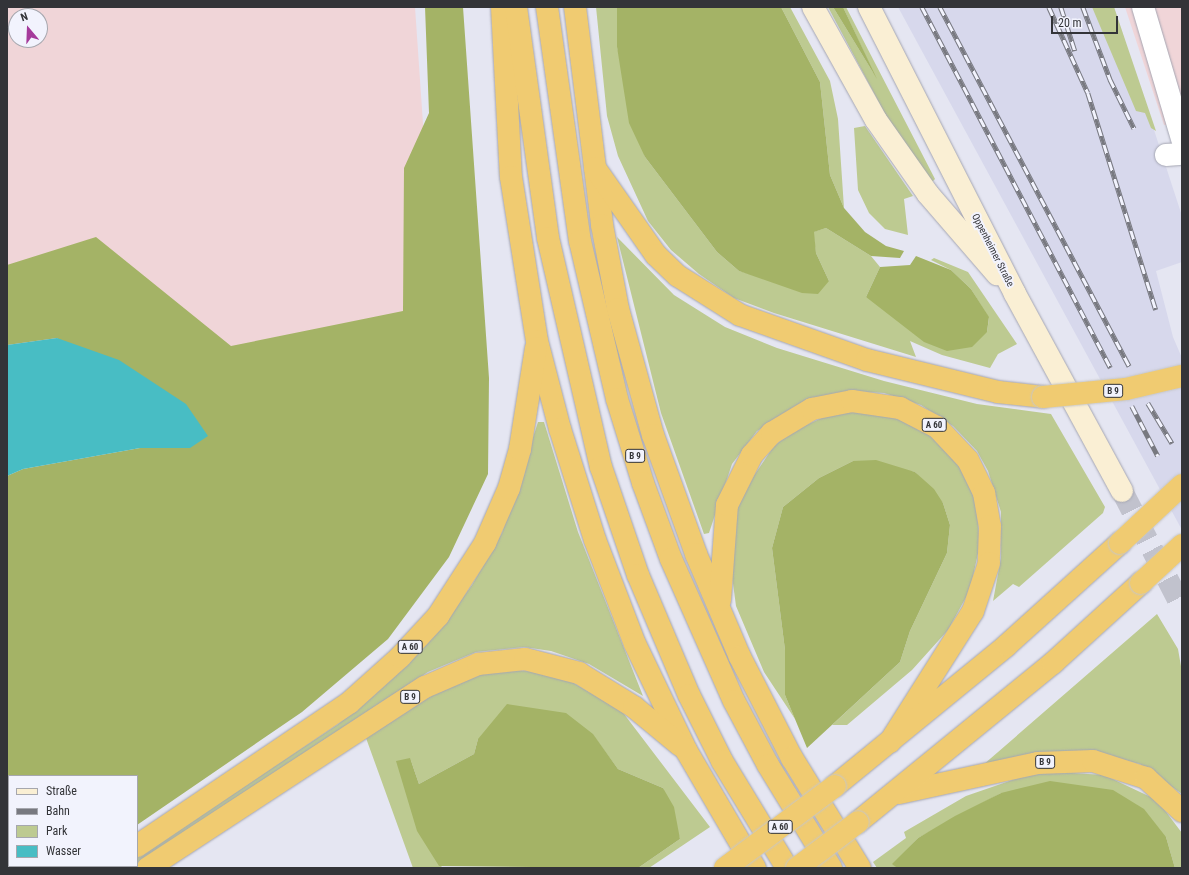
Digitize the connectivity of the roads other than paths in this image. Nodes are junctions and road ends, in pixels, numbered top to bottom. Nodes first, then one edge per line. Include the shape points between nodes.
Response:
1 (502, 7) edge
2 (516, 7) edge
3 (547, 7) edge
4 (575, 7) edge
5 (813, 7) edge
6 (869, 7) edge
7 (1143, 7) edge
8 (1182, 139) edge
9 (593, 167) junction
10 (1015, 294) junction
11 (537, 341) junction
12 (1182, 376) edge
13 (1182, 485) edge
14 (1122, 491) tunnel mouth
15 (1182, 545) edge
16 (720, 605) junction
17 (890, 742) junction
18 (686, 750) junction
19 (896, 793) junction
20 (1182, 811) edge
21 (138, 845) edge
22 (148, 868) edge
23 (725, 868) edge
24 (755, 868) edge
25 (787, 868) edge
26 (797, 868) edge
27 (831, 868) edge
28 (860, 868) edge

1 - 11 highway via 511,178
2 - 25 highway via 548,238 600,467 638,575 689,695 722,761
3 - 27 highway, B 9 via 580,242 617,399 643,483 671,558 734,701 768,765
4 - 9 highway
5 - 10 main road via 876,120 917,180
6 - 10 main road, Oppenheimer Straße
7 - 8 street
9 - 12 highway, B 9, bridge via 656,255 678,276 740,315 867,360 983,389 1043,397 1120,390
9 - 16 highway via 618,310 640,396 678,509
10 - 14 main road, Oppenheimer Straße
11 - 18 highway via 562,436 614,592
11 - 21 highway, A 60 via 520,449 509,488 486,543 438,616 400,657 349,703
13 - 17 highway, A 60, bridge via 1006,645
15 - 19 highway, bridge via 1053,663
16 - 17 highway, A 60 via 727,505 752,455 772,432 812,409 852,401 900,408 937,427 968,460 984,493 992,543 989,563 974,611
16 - 28 highway via 771,719
17 - 23 highway, A 60, bridge
18 - 22 highway, B 9 via 634,707 579,673 525,659 491,661 425,687
18 - 24 highway
19 - 20 highway, B 9 via 1038,763 1093,761 1146,778
19 - 26 highway, bridge

